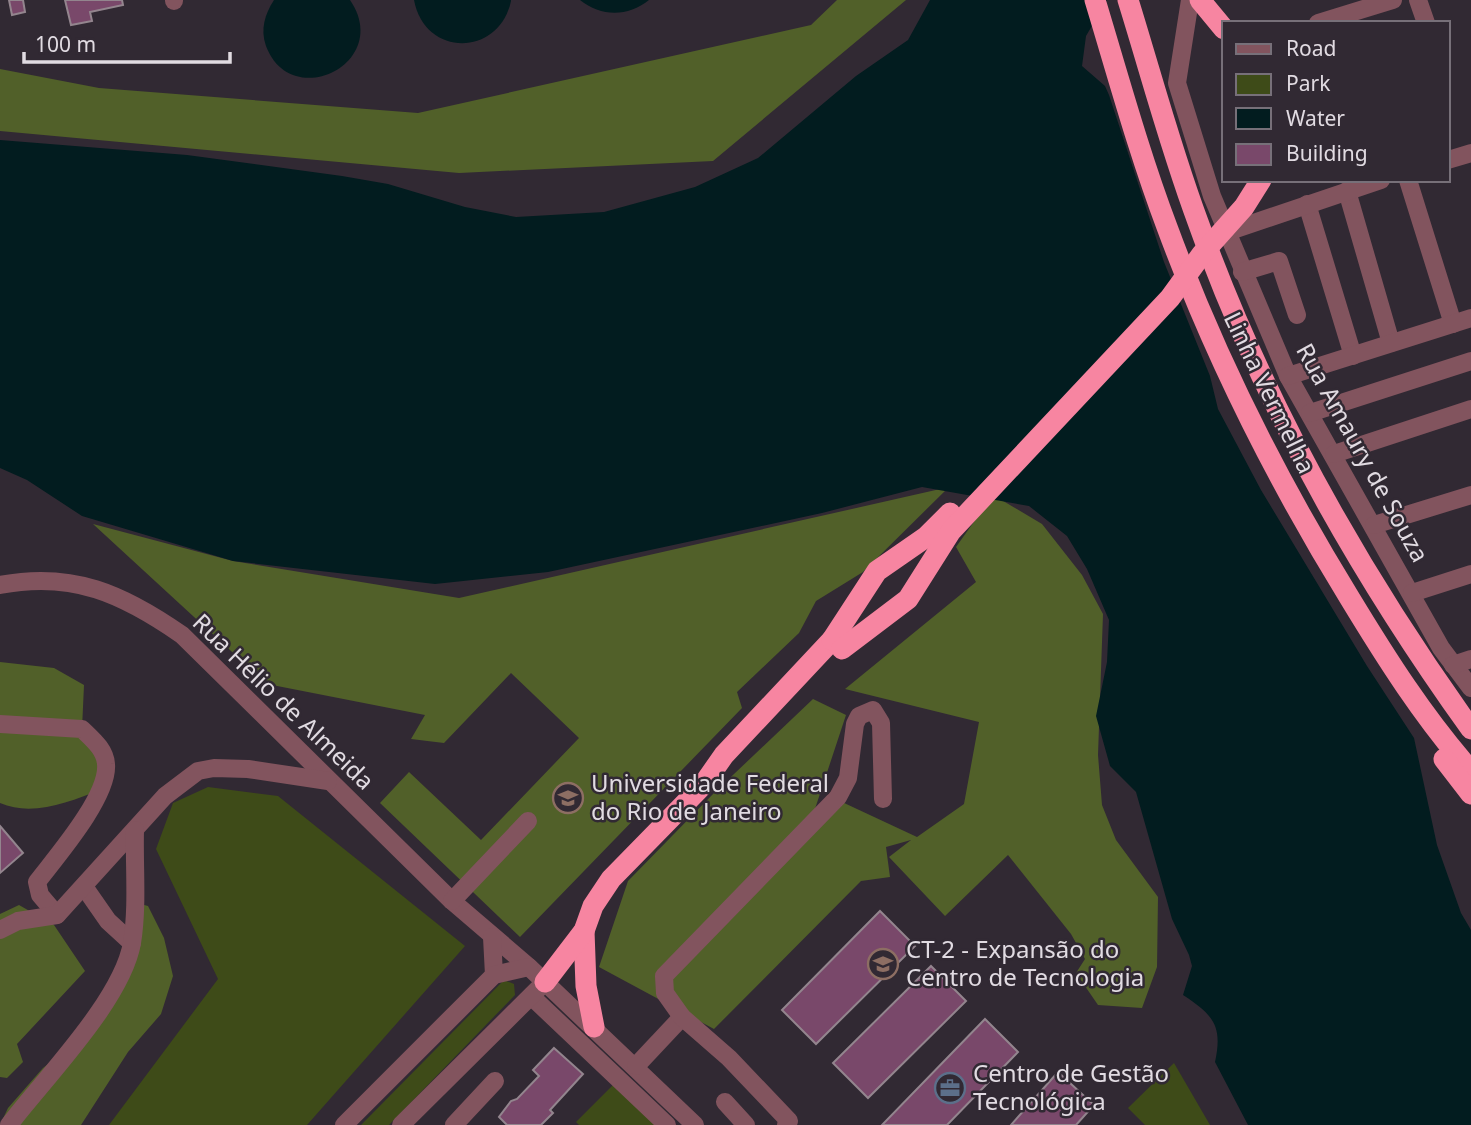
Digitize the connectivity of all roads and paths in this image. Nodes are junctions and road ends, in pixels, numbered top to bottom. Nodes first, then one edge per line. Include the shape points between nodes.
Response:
1 (1095, 0) edge
2 (1128, 0) edge
3 (1190, 0) edge
4 (1200, 0) edge
5 (1393, 0) edge
6 (1418, 0) edge
7 (1325, 21) edge
8 (1426, 21) edge
9 (1222, 27) edge
10 (1471, 153) edge
11 (1450, 159) edge
12 (1260, 182) edge
13 (1375, 182) edge
14 (1409, 182) edge
15 (1347, 191) junction
16 (1307, 204) junction
17 (1227, 232) junction
18 (1202, 254) junction
19 (1242, 272) junction
20 (1297, 315) dead end
21 (1471, 318) edge
22 (1453, 324) junction
23 (1391, 343) junction
24 (1353, 356) junction
25 (1471, 361) edge
26 (1288, 376) junction
27 (1471, 409) edge
28 (1310, 413) junction
29 (1334, 454) junction
30 (1471, 495) edge
31 (1374, 525) junction
32 (1471, 574) edge
33 (0, 585) edge
34 (1412, 593) junction
35 (1471, 659) edge
36 (1453, 665) junction
37 (1393, 669) junction
38 (1471, 688) edge
39 (788, 696) junction
40 (0, 724) edge
41 (1471, 729) edge
42 (1471, 771) edge
43 (328, 781) junction
44 (1471, 794) edge
45 (883, 799) dead end
46 (528, 821) dead end
47 (135, 830) junction
48 (85, 888) junction
49 (452, 901) junction
50 (57, 915) junction
51 (0, 930) edge
52 (584, 931) junction
53 (492, 937) junction
54 (132, 943) junction
55 (529, 967) junction
56 (494, 975) junction
57 (538, 990) junction
58 (682, 1017) junction
59 (594, 1027) junction
60 (636, 1066) junction
61 (495, 1081) dead end
62 (725, 1102) dead end
63 (789, 1124) edge
64 (9, 1125) edge
65 (344, 1125) edge
66 (401, 1125) edge
67 (454, 1125) edge
68 (667, 1125) edge
69 (695, 1125) edge
70 (746, 1125) edge

1 - 37 highway, Linha Vermelha via 1167,229 1228,376 1302,520
2 - 41 highway, Linha Vermelha via 1198,222 1256,366 1339,525 1420,657
3 - 17 street, Rua Amaury de Souza via 1177,83
4 - 9 highway
5 - 7 street
6 - 8 street
10 - 11 street
12 - 18 highway, bridge
13 - 15 street
14 - 22 street
15 - 16 street
15 - 23 street
16 - 17 street
16 - 24 street
17 - 19 street, Rua Amaury de Souza
18 - 39 highway, bridge via 1170,298 951,531 908,599
18 - 39 highway, bridge via 1160,289 934,530 877,570 839,631
19 - 20 street via 1279,261
19 - 26 street, Rua Amaury de Souza
21 - 22 street
22 - 23 street
23 - 24 street
24 - 26 street
25 - 28 street
26 - 28 street, Rua Amaury de Souza
27 - 29 street
28 - 29 street, Rua Amaury de Souza
29 - 31 street, Rua Amaury de Souza
30 - 31 street
31 - 34 street, Rua Amaury de Souza
32 - 34 street
33 - 43 street, Rua Hélio de Almeida via 76,583 129,600 182,635
34 - 36 street, Rua Amaury de Souza
35 - 36 street
36 - 38 street, Rua Amaury de Souza
37 - 42 highway, Linha Vermelha
37 - 44 highway via 1442,755
39 - 52 highway via 724,755 703,785 611,879 598,895
40 - 50 street via 82,729 106,762 100,790 37,882 40,895
43 - 47 street via 248,769 204,769 165,796
43 - 49 street, Rua Hélio de Almeida
45 - 58 street via 881,723 873,710 859,716 855,724 848,778 838,797 664,976 665,993
46 - 49 street
47 - 48 street
47 - 54 street
48 - 50 street
48 - 54 street via 108,921
49 - 53 street, Rua Hélio de Almeida
50 - 51 street via 18,921
52 - 57 highway
52 - 59 highway via 586,986
53 - 55 street, Rua Hélio de Almeida
53 - 56 street
54 - 64 street via 111,994
55 - 56 street
55 - 57 street, Rua Hélio de Almeida
56 - 65 street
57 - 59 street
57 - 66 street
57 - 68 street
58 - 60 street
58 - 63 street via 729,1058
59 - 60 street
60 - 69 street
61 - 67 street
62 - 70 street

